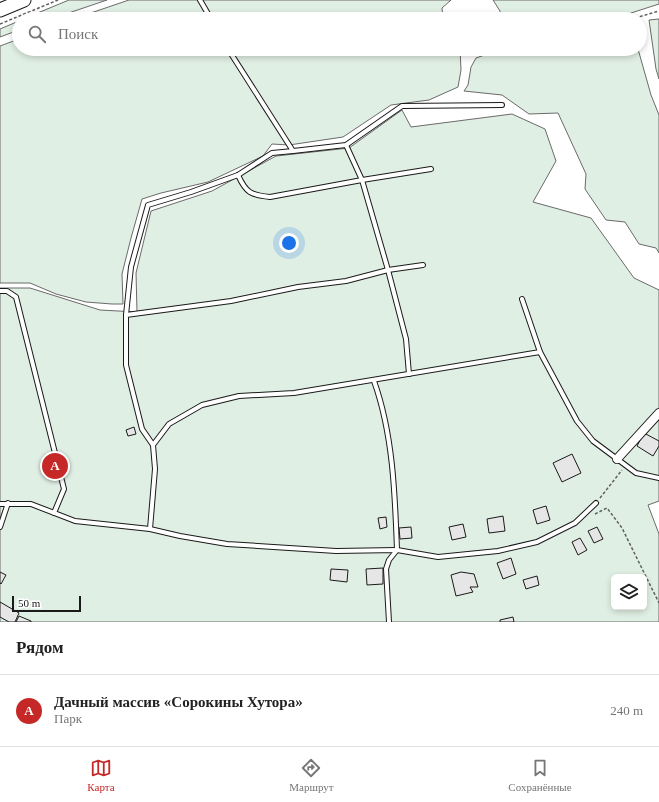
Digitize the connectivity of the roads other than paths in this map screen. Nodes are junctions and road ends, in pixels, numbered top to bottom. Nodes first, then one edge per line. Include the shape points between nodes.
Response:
1 (24, 0) edge
2 (200, 0) edge
3 (0, 10) edge
4 (207, 12) edge
5 (232, 56) edge
6 (502, 105) dead end
7 (346, 145) junction
8 (293, 151) junction
9 (431, 169) dead end
10 (238, 175) junction
11 (362, 180) junction
12 (423, 265) dead end
13 (388, 270) junction
14 (0, 291) edge
15 (522, 299) dead end
16 (126, 315) junction
17 (540, 352) junction
18 (409, 374) junction
19 (374, 381) junction
20 (659, 413) edge
21 (153, 445) junction
22 (617, 459) junction
23 (659, 478) edge
24 (8, 503) junction
25 (596, 503) road end
26 (0, 504) edge
27 (54, 513) junction
28 (0, 527) edge
29 (150, 529) junction
30 (397, 550) junction
31 (389, 622) edge

1 - 3 main road
2 - 4 lane
5 - 8 lane
6 - 7 lane via 402,106
7 - 8 lane
7 - 11 lane
8 - 10 lane via 272,153
9 - 11 lane
10 - 11 lane via 244,188 256,195 270,197
10 - 16 lane via 148,205 132,268
11 - 13 lane
12 - 13 lane
13 - 16 lane via 346,281 298,287 231,301
13 - 18 lane via 406,339
14 - 27 lane via 7,291 16,297 64,489
15 - 17 lane
16 - 21 lane via 126,365 142,429
17 - 18 lane
17 - 22 lane via 577,421 593,441
18 - 19 lane
19 - 21 lane via 294,393 238,396 202,406 169,424
19 - 30 lane via 382,401 390,452
20 - 22 street
21 - 29 lane via 155,469
22 - 23 lane via 636,473
24 - 26 lane
24 - 27 lane via 31,504
24 - 28 lane
25 - 30 lane via 575,523 537,542 498,551 438,557
27 - 29 lane via 75,521
29 - 30 lane via 227,544 336,551
30 - 31 lane via 386,569

